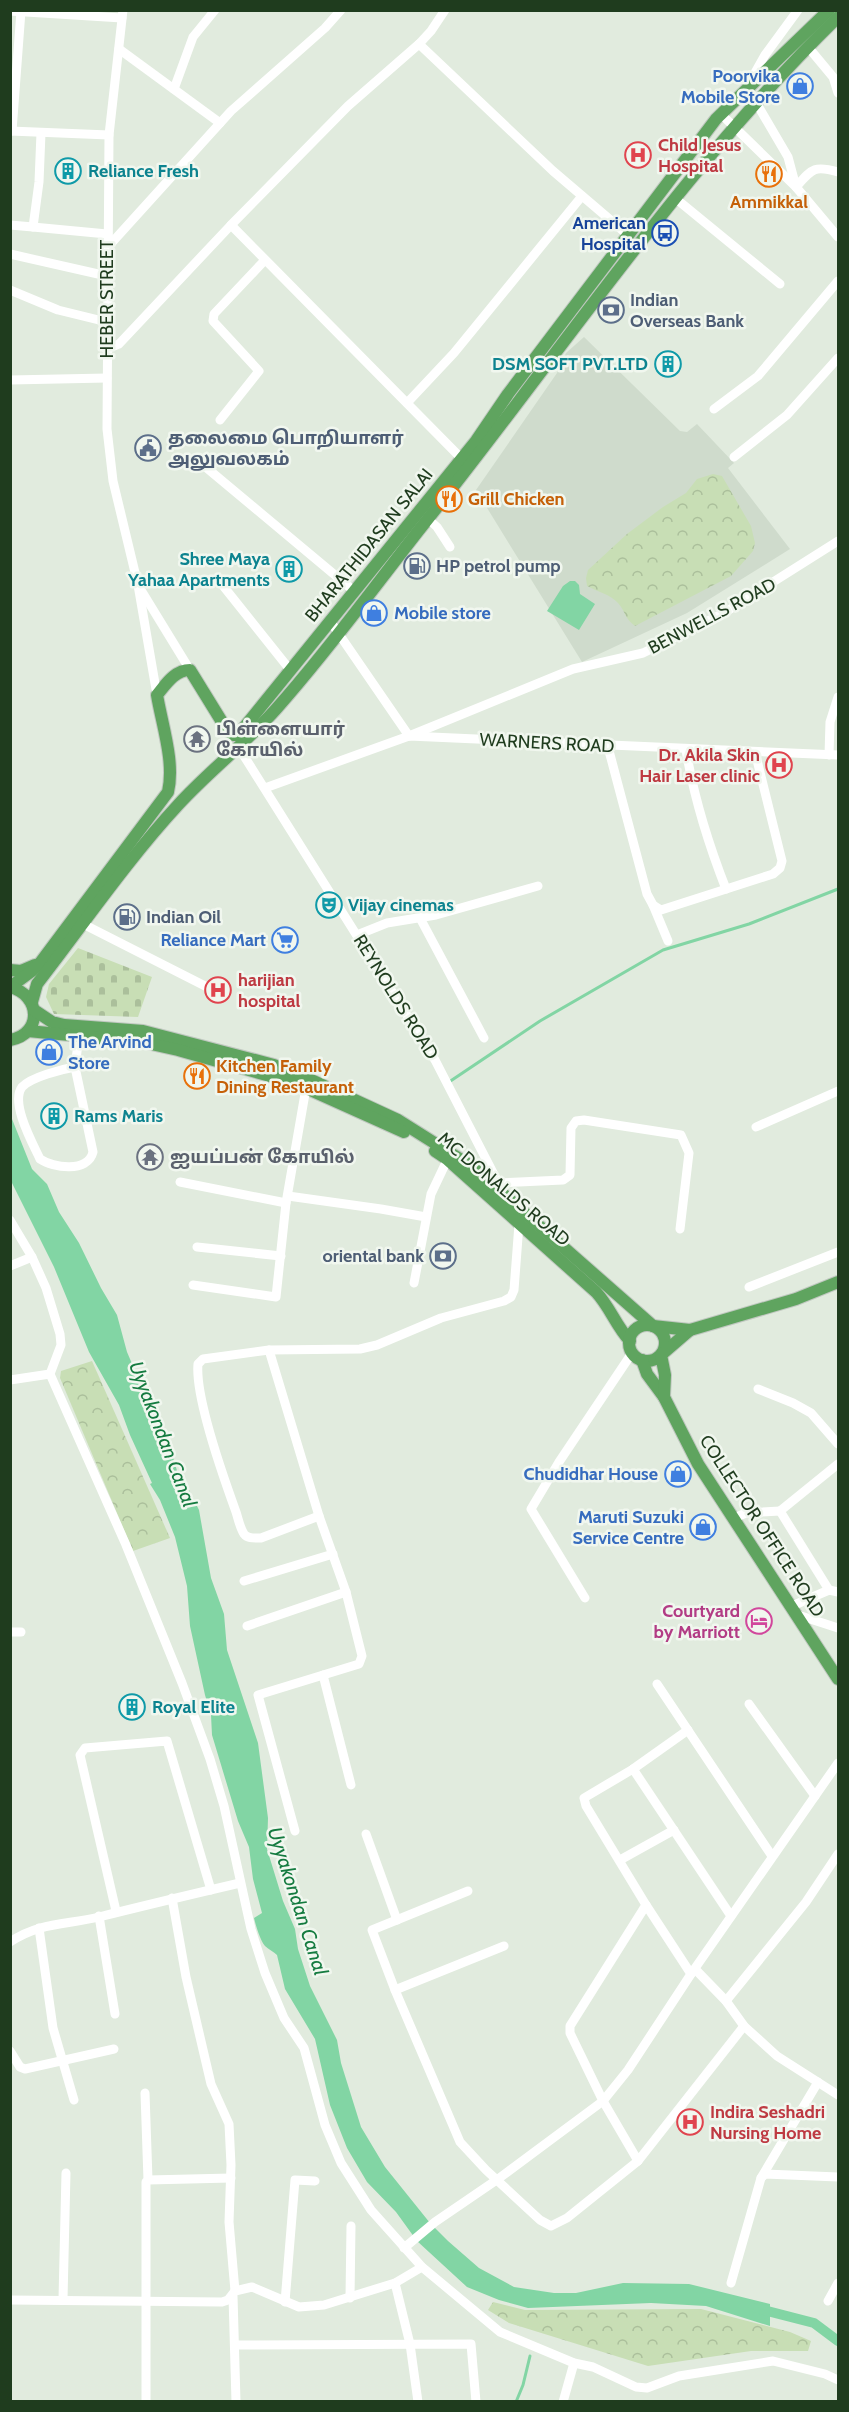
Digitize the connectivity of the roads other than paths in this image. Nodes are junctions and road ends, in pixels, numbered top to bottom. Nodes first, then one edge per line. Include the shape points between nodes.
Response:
1 (215, 10) edge
2 (341, 10) edge
3 (445, 10) edge
4 (798, 10) edge
5 (829, 10) edge
6 (10, 11) edge
7 (21, 11) edge
8 (123, 14) edge
9 (838, 16) edge
10 (419, 44) junction
11 (808, 47) junction
12 (119, 49) junction
13 (747, 87) junction
14 (174, 89) junction
15 (838, 93) edge
16 (756, 102) junction
17 (721, 114) junction
18 (220, 123) junction
19 (734, 129) junction
20 (11, 131) edge
21 (41, 133) junction
22 (109, 135) junction
23 (838, 172) edge
24 (796, 187) junction
25 (582, 196) junction
26 (675, 198) junction
27 (10, 225) edge
28 (231, 225) junction
29 (33, 227) junction
30 (107, 234) junction
31 (628, 235) junction
32 (838, 237) edge
33 (107, 248) junction
34 (10, 254) edge
35 (265, 260) junction
36 (107, 276) junction
37 (838, 281) edge
38 (780, 284) dead end
39 (10, 290) edge
40 (107, 322) junction
41 (549, 340) junction
42 (106, 349) junction
43 (557, 351) junction
44 (838, 358) edge
45 (107, 378) junction
46 (10, 380) edge
47 (407, 403) junction
48 (714, 409) dead end
49 (220, 420) dead end
50 (734, 457) dead end
51 (196, 459) dead end
52 (462, 459) junction
53 (428, 519) junction
54 (838, 541) edge
55 (450, 547) dead end
56 (138, 585) junction
57 (224, 587) dead end
58 (354, 591) junction
59 (330, 621) junction
60 (339, 632) junction
61 (190, 670) junction
62 (291, 670) junction
63 (157, 695) junction
64 (838, 697) edge
65 (409, 736) junction
66 (608, 747) junction
67 (239, 748) junction
68 (686, 750) junction
69 (755, 752) junction
70 (834, 755) edge
71 (265, 788) junction
72 (168, 792) junction
73 (179, 804) junction
74 (538, 886) dead end
75 (726, 889) junction
76 (653, 905) junction
77 (420, 918) junction
78 (83, 924) junction
79 (357, 935) junction
80 (668, 941) dead end
81 (40, 963) junction
82 (10, 970) edge
83 (10, 987) edge
84 (207, 987) dead end
85 (36, 1010) junction
86 (20, 1036) edge
87 (78, 1036) junction
88 (484, 1038) dead end
89 (10, 1047) edge
90 (75, 1067) junction
91 (306, 1088) junction
92 (838, 1091) edge
93 (756, 1128) dead end
94 (449, 1156) junction
95 (180, 1182) dead end
96 (498, 1183) junction
97 (506, 1198) junction
98 (287, 1200) junction
99 (426, 1217) junction
100 (10, 1220) edge
101 (519, 1224) junction
102 (680, 1229) dead end
103 (197, 1247) dead end
104 (838, 1251) edge
105 (281, 1256) junction
106 (32, 1257) junction
107 (10, 1266) edge
108 (838, 1282) edge
109 (414, 1283) dead end
110 (193, 1285) dead end
111 (750, 1287) dead end
112 (604, 1301) joint
113 (653, 1326) junction
114 (690, 1330) junction
115 (269, 1350) junction
116 (635, 1351) junction
117 (661, 1355) junction
118 (50, 1374) junction
119 (10, 1380) edge
120 (758, 1389) dead end
121 (664, 1397) junction
122 (838, 1444) edge
123 (838, 1464) edge
124 (780, 1510) junction
125 (319, 1516) junction
126 (734, 1518) junction
127 (333, 1554) junction
128 (244, 1581) dead end
129 (834, 1591) edge
130 (346, 1592) junction
131 (585, 1598) dead end
132 (795, 1611) junction
133 (247, 1626) dead end
134 (838, 1628) edge
135 (323, 1675) junction
136 (838, 1679) edge
137 (657, 1684) dead end
138 (749, 1704) dead end
139 (688, 1730) junction
140 (838, 1763) edge
141 (633, 1769) junction
142 (351, 1785) dead end
143 (815, 1796) junction
144 (674, 1830) junction
145 (295, 1831) dead end
146 (366, 1834) dead end
147 (838, 1854) edge
148 (772, 1856) junction
149 (620, 1860) junction
150 (240, 1883) junction
151 (211, 1890) junction
152 (468, 1891) dead end
153 (172, 1899) junction
154 (646, 1905) junction
155 (116, 1911) junction
156 (731, 1916) junction
157 (99, 1917) junction
158 (397, 1920) junction
159 (39, 1928) junction
160 (10, 1942) edge
161 (504, 1946) dead end
162 (693, 1972) junction
163 (395, 1989) junction
164 (726, 2001) junction
165 (115, 2014) dead end
166 (744, 2026) junction
167 (114, 2049) dead end
168 (10, 2051) edge
169 (63, 2062) junction
170 (818, 2082) junction
171 (145, 2093) dead end
172 (838, 2095) edge
173 (74, 2100) dead end
174 (603, 2101) junction
175 (639, 2161) junction
176 (66, 2173) dead end
177 (838, 2177) edge
178 (231, 2178) junction
179 (761, 2178) junction
180 (498, 2179) junction
181 (148, 2180) junction
182 (315, 2181) dead end
183 (351, 2226) dead end
184 (404, 2248) junction
185 (422, 2267) junction
186 (395, 2283) junction
187 (731, 2283) dead end
188 (838, 2283) edge
189 (234, 2294) junction
190 (350, 2298) junction
191 (63, 2299) junction
192 (10, 2300) edge
193 (145, 2301) junction
194 (828, 2301) dead end
195 (285, 2302) junction
196 (410, 2344) junction
197 (235, 2345) junction
198 (574, 2363) junction
199 (838, 2380) edge
200 (146, 2402) edge
201 (237, 2402) edge
202 (418, 2402) edge
203 (476, 2402) edge
204 (563, 2402) edge

1 - 14 street via 193,37
2 - 18 street
3 - 10 street
4 - 13 street
5 - 13 main road, BHARATHIDASAN SALAI
6 - 7 street
7 - 8 street
7 - 20 street
8 - 12 street, HEBER STREET
9 - 11 main road, BHARATHIDASAN SALAI
10 - 25 street
10 - 28 street via 348,106
11 - 15 street via 833,77
11 - 16 main road, BHARATHIDASAN SALAI
12 - 14 street
12 - 22 street, HEBER STREET
13 - 16 street
13 - 17 main road, BHARATHIDASAN SALAI
14 - 18 street
16 - 19 main road, BHARATHIDASAN SALAI
16 - 24 street via 789,157
17 - 19 street
17 - 31 main road, BHARATHIDASAN SALAI
18 - 33 street
19 - 24 street
19 - 26 main road, BHARATHIDASAN SALAI
20 - 21 street
21 - 22 street
21 - 29 street
22 - 30 street, HEBER STREET
23 - 24 street via 818,167
24 - 32 street
25 - 31 street
25 - 47 street via 454,353
26 - 38 street
26 - 43 main road, BHARATHIDASAN SALAI
27 - 29 street
28 - 35 street
28 - 42 street via 119,345
29 - 30 street
30 - 33 street, HEBER STREET
31 - 41 main road, BHARATHIDASAN SALAI
33 - 36 street, HEBER STREET
34 - 36 street
35 - 47 street
35 - 49 street via 214,314 213,321 259,371
36 - 40 street, HEBER STREET
37 - 48 street via 758,376
39 - 40 street via 58,310
40 - 42 street, HEBER STREET
41 - 43 main road
41 - 52 main road, BHARATHIDASAN SALAI
42 - 45 street, HEBER STREET
43 - 53 main road, BHARATHIDASAN SALAI
44 - 50 street via 787,415
45 - 46 street
45 - 56 street, HEBER STREET via 113,481
47 - 52 street
51 - 58 street
52 - 58 main road, BHARATHIDASAN SALAI
53 - 55 street
53 - 60 main road, BHARATHIDASAN SALAI
54 - 65 street, BENWELLS ROAD via 724,613 643,653 573,669
56 - 61 street
56 - 63 street
57 - 62 street
58 - 59 main road, BHARATHIDASAN SALAI
59 - 60 street
59 - 62 main road, BHARATHIDASAN SALAI
60 - 65 street
60 - 67 main road, BHARATHIDASAN SALAI
61 - 62 main road, BHARATHIDASAN SALAI via 232,735 238,735
61 - 63 main road via 183,670 168,681
63 - 72 main road via 169,761
64 - 70 street via 830,722
65 - 66 street, WARNERS ROAD
65 - 71 street, WARNERS ROAD
66 - 68 street, WARNERS ROAD
66 - 76 street
67 - 71 street, REYNOLDS ROAD
67 - 73 main road, BHARATHIDASAN SALAI
68 - 69 street, WARNERS ROAD
68 - 75 street via 708,843
69 - 70 street, WARNERS ROAD
69 - 75 street via 782,861 773,874
71 - 79 street, REYNOLDS ROAD
72 - 73 street
72 - 81 main road
73 - 78 main road, BHARATHIDASAN SALAI
74 - 77 street
75 - 76 street via 661,910
76 - 80 street
77 - 79 street via 387,923
77 - 88 street
78 - 84 street
78 - 85 main road, BHARATHIDASAN SALAI via 37,984
79 - 96 street, REYNOLDS ROAD via 435,1060
81 - 82 main road via 21,971
81 - 83 main road
83 - 85 main road via 26,994
85 - 86 main road, BHARATHIDASAN SALAI via 32,1025
85 - 94 main road via 64,1025 143,1030 274,1065 380,1112
86 - 87 main road, MC DONALDS ROAD
86 - 89 main road
87 - 90 street
87 - 91 main road, MC DONALDS ROAD via 169,1048
90 - 90 street via 27,1084 20,1091 20,1110 31,1141 40,1159 55,1166 85,1164 93,1152
91 - 94 main road, MC DONALDS ROAD
91 - 98 street
92 - 93 street
94 - 97 main road via 471,1166
94 - 99 street via 431,1194
94 - 101 main road, MC DONALDS ROAD
95 - 98 street
96 - 97 street, REYNOLDS ROAD
96 - 102 street via 563,1180 570,1175 571,1128 576,1121 681,1135 689,1153
97 - 101 street, REYNOLDS ROAD
97 - 113 main road
98 - 99 street
98 - 105 street
99 - 109 street
100 - 106 street
101 - 112 main road, MC DONALDS ROAD
101 - 115 street via 514,1290 504,1301 441,1318 360,1349
103 - 105 street
104 - 111 street
105 - 110 street via 276,1297
106 - 107 street
106 - 118 street via 60,1334 61,1345
108 - 114 main road via 796,1299
112 - 116 main road, COLLECTOR OFFICE ROAD
113 - 114 main road
113 - 116 main road via 640,1327 632,1335
113 - 117 main road via 665,1342
114 - 117 main road
115 - 125 street
115 - 125 street via 204,1359 198,1364 207,1418 230,1497 244,1533 251,1539
116 - 117 main road via 655,1359
116 - 121 main road, COLLECTOR OFFICE ROAD
116 - 131 street via 531,1509
117 - 121 main road via 666,1375
118 - 119 street
118 - 150 street via 182,1683 213,1768
120 - 122 street via 811,1413
121 - 126 main road, COLLECTOR OFFICE ROAD via 698,1464
123 - 124 street
124 - 126 street
124 - 129 street
125 - 127 street
126 - 132 main road, COLLECTOR OFFICE ROAD
127 - 128 street
127 - 130 street
129 - 132 street
130 - 133 street
130 - 135 street via 362,1660
132 - 134 street
132 - 136 main road, COLLECTOR OFFICE ROAD
135 - 142 street
135 - 145 street via 258,1695
137 - 139 street
138 - 143 street
139 - 141 street
139 - 148 street
140 - 143 street
141 - 144 street
141 - 149 street via 584,1798
143 - 148 street
144 - 149 street
144 - 156 street
146 - 158 street
147 - 164 street via 806,1902
148 - 156 street
149 - 154 street
150 - 151 street
150 - 184 street via 265,1973 284,2018 304,2048 325,2125 341,2163 371,2210
151 - 153 street
151 - 155 street via 167,1741 85,1748 80,1755
152 - 158 street
153 - 155 street
153 - 178 street via 211,2084 229,2124
154 - 162 street
154 - 174 street via 570,2026
155 - 157 street
156 - 162 street
157 - 159 street
157 - 165 street
158 - 163 street via 372,1930
159 - 160 street
159 - 169 street
161 - 163 street
162 - 164 street
162 - 174 street
163 - 180 street via 460,2142
164 - 166 street
166 - 170 street via 777,2056
166 - 175 street
167 - 169 street
168 - 169 street via 25,2069
169 - 173 street
170 - 172 street
170 - 179 street
171 - 181 street
174 - 175 street
174 - 180 street
175 - 180 street via 555,2226 540,2220
176 - 191 street
177 - 179 street via 765,2174
178 - 181 street
178 - 189 street via 229,2222
179 - 187 street
180 - 184 street
181 - 193 street
182 - 195 street via 295,2180
183 - 190 street
184 - 185 street
185 - 186 street
185 - 198 street via 500,2332
186 - 190 street
186 - 196 street
188 - 194 street
189 - 193 street via 222,2302
189 - 195 street via 252,2287
189 - 197 street
190 - 195 street via 299,2307
191 - 192 street
191 - 193 street
193 - 200 street
196 - 197 street
196 - 202 street
196 - 203 street via 471,2344
197 - 201 street
198 - 199 street via 647,2388 679,2376 773,2361
198 - 204 street

